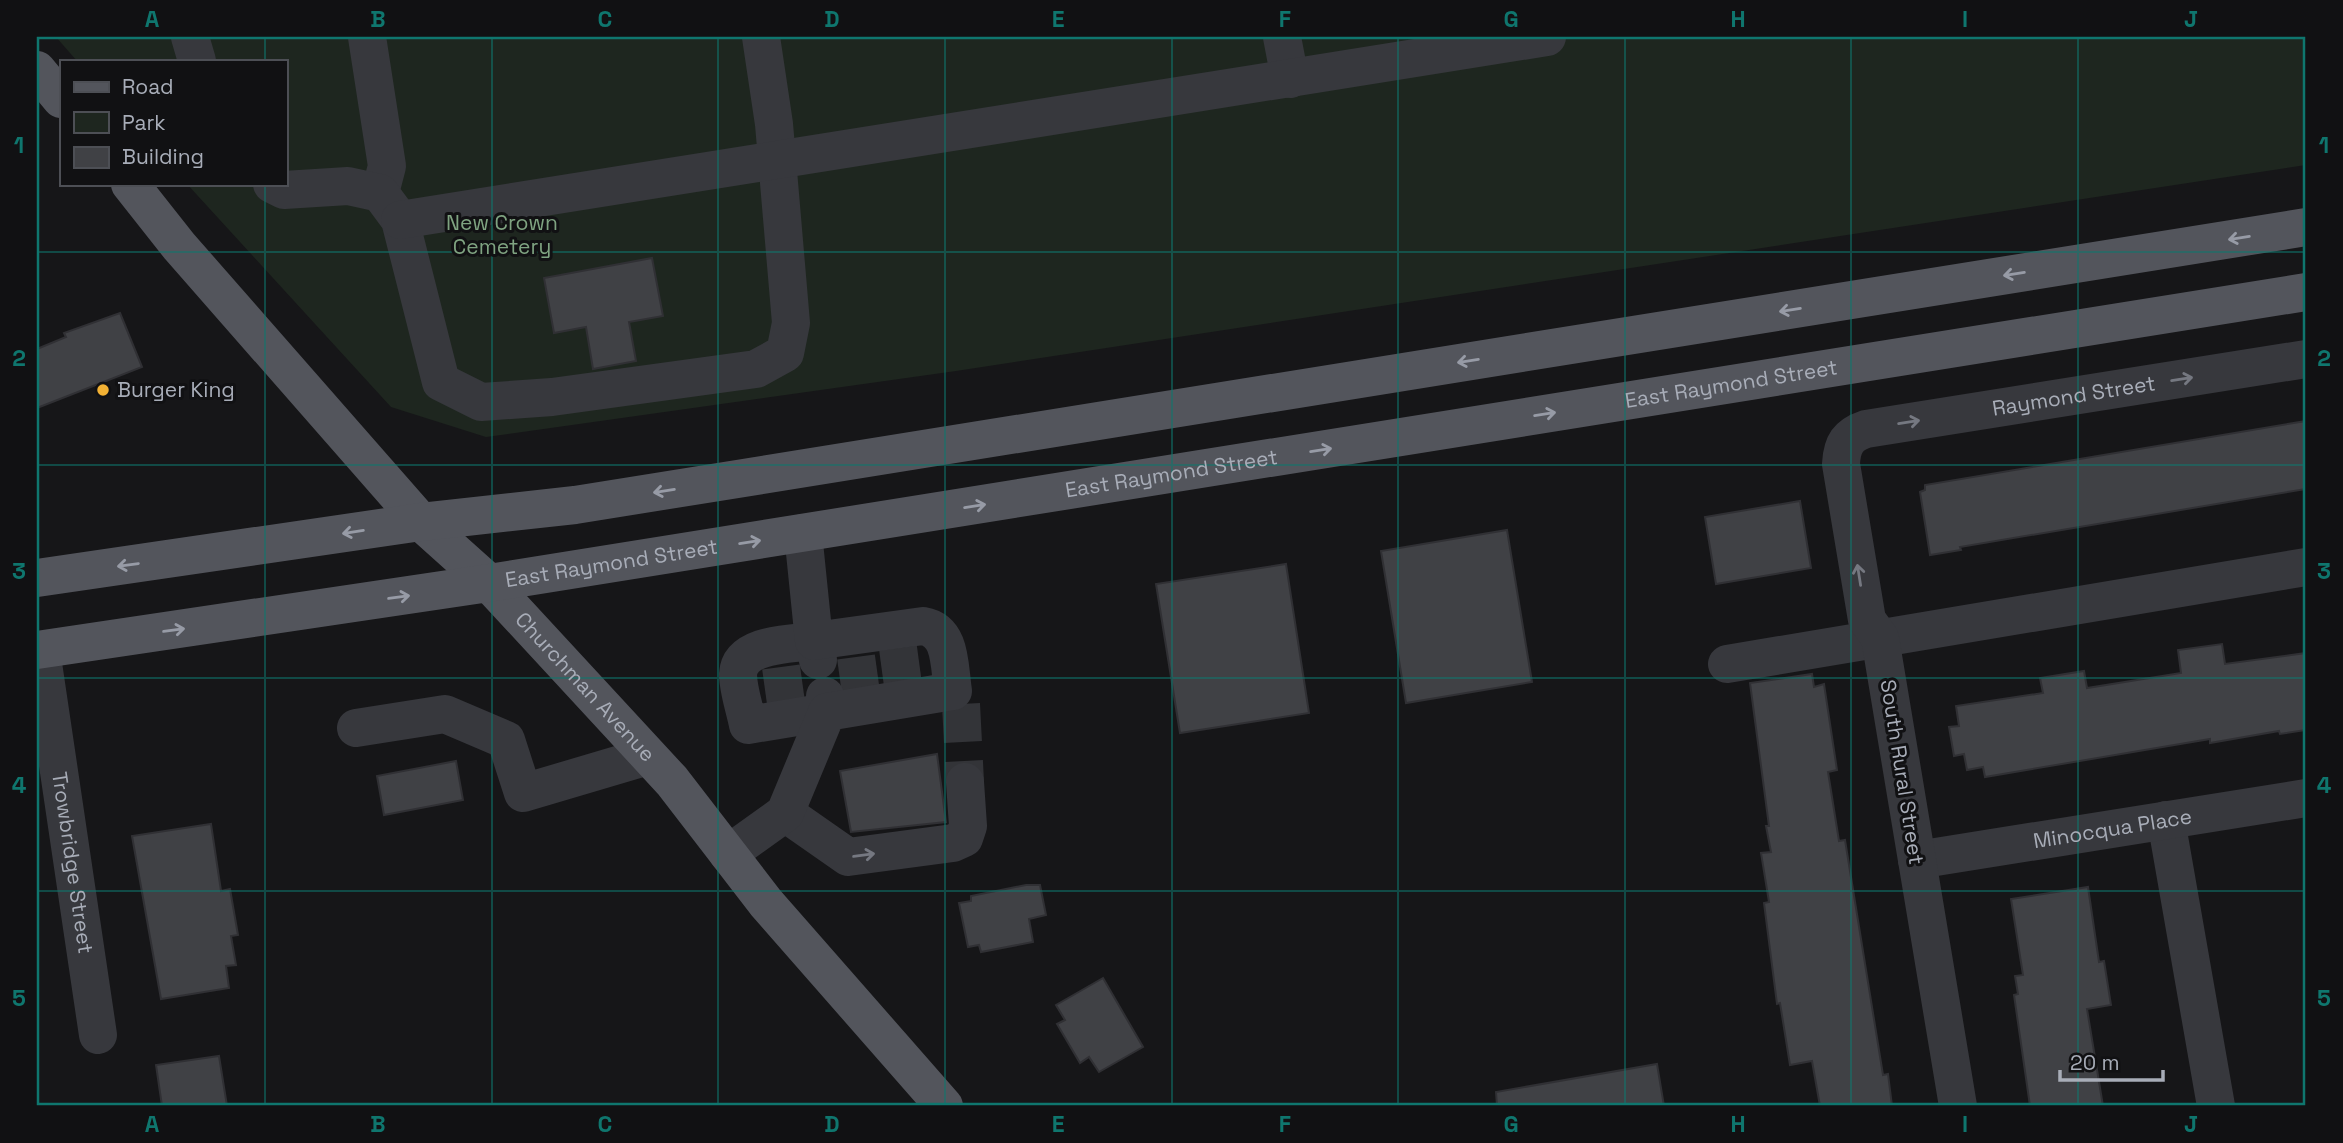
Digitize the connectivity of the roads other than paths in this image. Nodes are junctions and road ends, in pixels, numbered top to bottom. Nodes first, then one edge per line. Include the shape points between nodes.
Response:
1 (190, 37) edge
2 (367, 37) edge
3 (761, 37) edge
4 (1282, 37) edge
5 (1547, 37) edge
6 (197, 60) edge
7 (37, 70) edge
8 (1290, 79) junction
9 (60, 98) edge
10 (775, 162) junction
11 (132, 186) edge
12 (276, 186) edge
13 (390, 207) junction
14 (2306, 227) edge
15 (2306, 292) edge
16 (2306, 359) edge
17 (1845, 442) joint
18 (421, 522) junction
19 (803, 533) junction
20 (2306, 566) edge
21 (37, 578) edge
22 (489, 583) junction
23 (1880, 638) junction
24 (39, 650) edge
25 (1727, 664) dead end
26 (839, 675) junction
27 (356, 728) dead end
28 (648, 756) junction
29 (965, 782) tunnel mouth
30 (2306, 798) edge
31 (785, 813) junction
32 (2166, 820) junction
33 (728, 853) junction
34 (1917, 860) junction
35 (98, 1035) dead end
36 (944, 1106) edge
37 (1958, 1106) edge
38 (2216, 1106) edge

1 - 6 street
2 - 13 street
3 - 10 street
4 - 8 street
5 - 8 street
7 - 9 main road
8 - 10 street
10 - 13 street
10 - 13 street via 790,323 785,353 756,369 552,397 481,402 441,382
11 - 18 main road, Churchman Avenue
12 - 13 street via 284,190 348,186
14 -> 18 main road via 575,505
19 -> 15 main road, East Raymond Street
17 -> 16 street, Raymond Street via 1866,429
23 -> 17 street, South Rural Street via 1867,620 1841,464
18 -> 21 main road
18 - 22 main road, Churchman Avenue
22 -> 19 main road, East Raymond Street
19 - 26 street
20 - 23 street
24 -> 22 main road, East Raymond Street
22 - 28 main road, Churchman Avenue
23 - 25 street
23 - 34 street, South Rural Street
24 - 35 street, Trowbridge Street
26 - 26 street via 783,684
26 - 26 street via 904,692 957,697 944,637 936,628 923,626 896,639
26 - 31 street
27 - 28 street via 445,714 506,740 523,793
28 - 33 main road, Churchman Avenue
31 -> 29 street via 848,858 953,843 964,838 968,826
30 - 32 street, Minocqua Place
31 - 33 street
32 - 34 street, Minocqua Place
32 - 38 street
33 - 36 main road, Churchman Avenue via 766,903
34 - 37 street, South Rural Street

